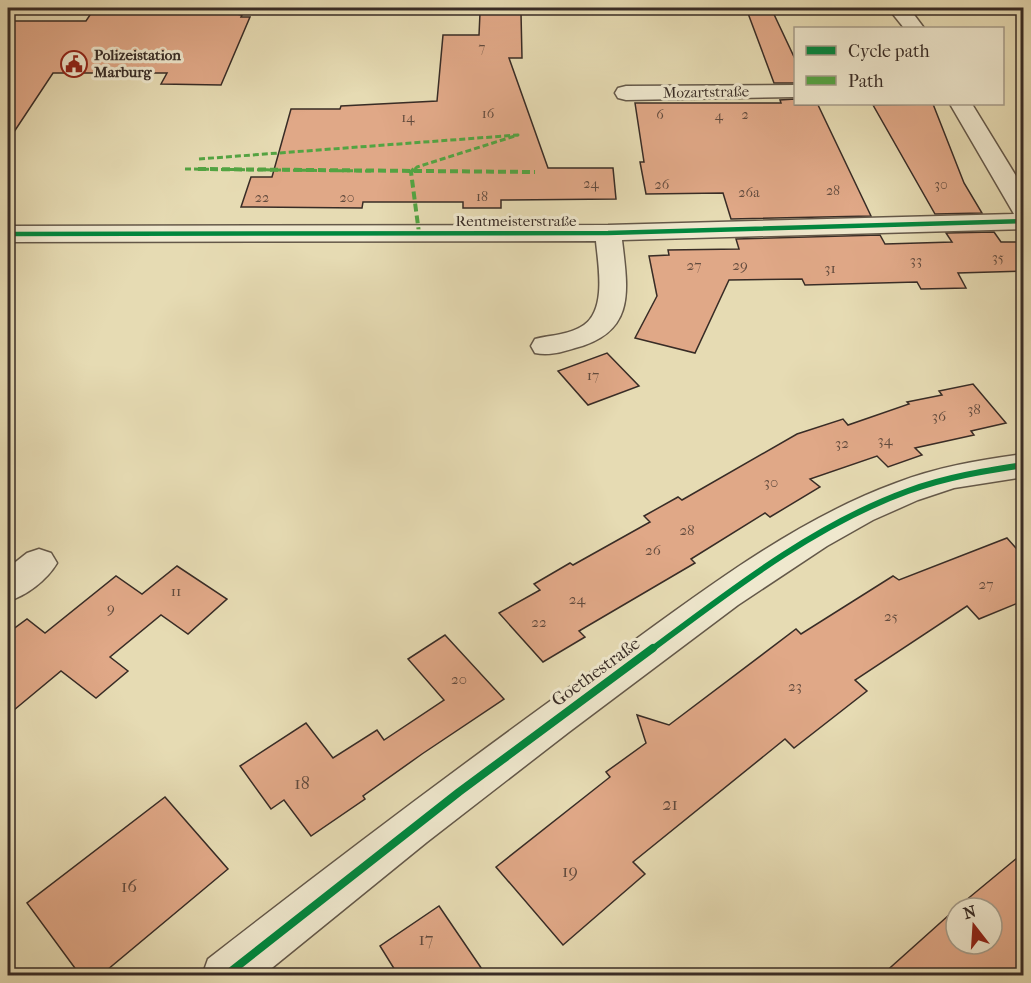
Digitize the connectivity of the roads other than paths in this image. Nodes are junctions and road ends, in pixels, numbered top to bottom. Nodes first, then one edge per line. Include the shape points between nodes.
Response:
1 (897, 8) edge
2 (913, 27) edge
3 (791, 91) edge
4 (626, 93) dead end
5 (962, 105) edge
6 (1023, 210) edge
7 (1023, 221) edge
8 (608, 233) junction
9 (8, 234) edge
10 (545, 346) dead end
11 (1023, 465) edge
12 (39, 562) dead end
13 (8, 587) edge
14 (225, 975) edge

1 - 2 street
3 - 4 street, Mozartstraße
5 - 6 street
7 - 8 street, Rentmeisterstraße
8 - 9 street, Rentmeisterstraße
8 - 10 street via 612,287 606,320 595,331
11 - 14 street, Goethestraße via 951,477 888,500 838,524 765,569 502,758
12 - 13 street

